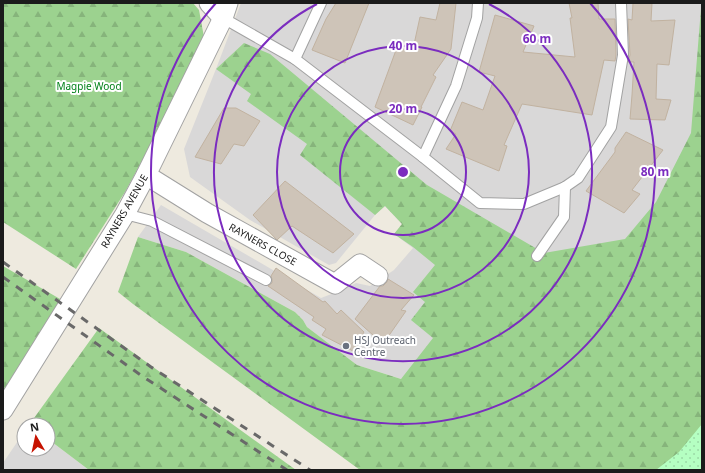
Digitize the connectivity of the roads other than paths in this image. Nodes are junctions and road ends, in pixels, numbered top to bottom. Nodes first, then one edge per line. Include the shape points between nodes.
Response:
1 (209, 3) edge
2 (321, 3) edge
3 (478, 3) edge
4 (621, 3) edge
5 (226, 10) edge
6 (295, 59) junction
7 (422, 156) junction
8 (146, 175) junction
9 (565, 187) junction
10 (125, 214) junction
11 (537, 256) dead end
12 (378, 276) dead end
13 (266, 280) dead end
14 (3, 410) edge

1 - 5 street
2 - 6 lane
3 - 7 lane via 477,18 456,86
4 - 9 lane via 623,55 611,127 578,178
5 - 6 lane
5 - 8 street, RAYNERS AVENUE
6 - 7 lane
7 - 9 lane via 480,203 524,204
8 - 10 street, RAYNERS AVENUE
8 - 12 street, RAYNERS CLOSE via 207,213 335,284 360,264
9 - 11 lane via 564,217
10 - 13 lane via 152,221
10 - 14 street, RAYNERS AVENUE

